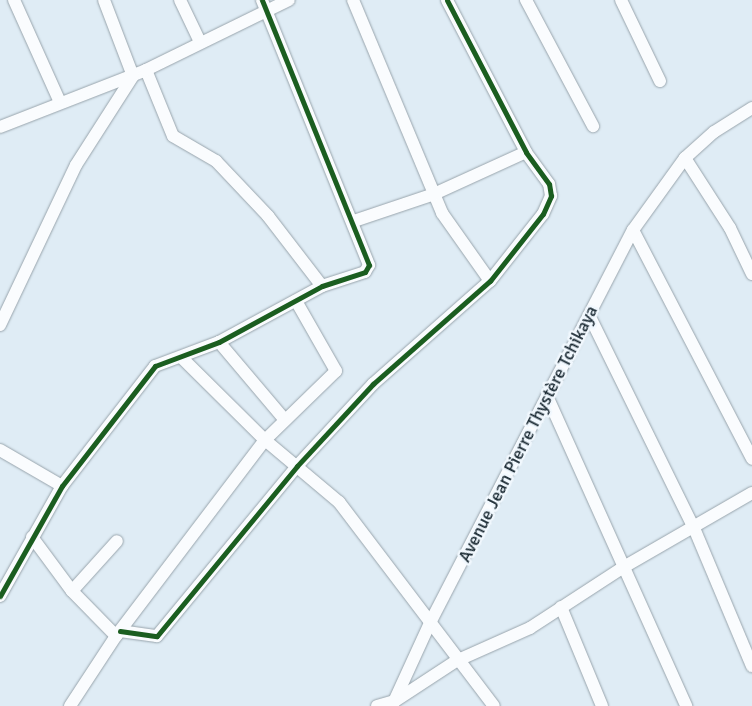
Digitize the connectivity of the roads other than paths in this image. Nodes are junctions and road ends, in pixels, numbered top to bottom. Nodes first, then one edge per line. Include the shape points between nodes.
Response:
1 (14, 0) edge
2 (104, 0) edge
3 (180, 0) edge
4 (289, 0) edge
5 (353, 0) edge
6 (447, 0) edge
7 (526, 0) edge
8 (621, 0) edge
9 (264, 5) edge
10 (200, 42) junction
11 (146, 70) junction
12 (133, 76) junction
13 (660, 81) dead end
14 (60, 100) junction
15 (752, 108) edge
16 (593, 126) dead end
17 (0, 127) edge
18 (526, 152) junction
19 (684, 158) junction
20 (434, 194) junction
21 (354, 220) junction
22 (633, 230) junction
23 (752, 274) edge
24 (490, 281) junction
25 (322, 286) junction
26 (296, 301) junction
27 (589, 315) junction
28 (0, 325) edge
29 (219, 342) junction
30 (181, 357) junction
31 (547, 396) junction
32 (285, 420) junction
33 (266, 440) junction
34 (2, 455) edge
35 (752, 459) edge
36 (297, 466) junction
37 (62, 486) junction
38 (752, 493) edge
39 (694, 528) junction
40 (32, 537) junction
41 (118, 541) dead end
42 (622, 568) junction
43 (72, 592) junction
44 (0, 596) edge
45 (561, 607) junction
46 (431, 621) junction
47 (118, 634) junction
48 (456, 661) junction
49 (752, 666) edge
50 (394, 703) edge
51 (70, 706) edge
52 (376, 706) edge
53 (494, 706) edge
54 (602, 706) edge
55 (686, 706) edge

1 - 14 street
2 - 12 street
3 - 10 street
4 - 9 street
5 - 20 street
6 - 18 street
7 - 16 street
8 - 13 street
9 - 10 street
9 - 21 street
10 - 11 street
11 - 12 street
11 - 25 street via 173,136 216,161 268,216
12 - 14 street
12 - 28 street via 76,165
14 - 17 street
15 - 19 street, Avenue Jean Pierre Thystère Tchikaya via 714,132
18 - 20 street
18 - 24 street via 549,184 551,196 516,254
19 - 22 street, Avenue Jean Pierre Thystère Tchikaya
19 - 23 street via 730,228
20 - 21 street
20 - 24 street via 461,246
21 - 25 street via 369,265 365,272
22 - 27 street, Avenue Jean Pierre Thystère Tchikaya
22 - 35 street
24 - 36 street via 374,384
25 - 26 street
26 - 29 street
26 - 32 street via 336,366
27 - 31 street, Avenue Jean Pierre Thystère Tchikaya
27 - 39 street
29 - 30 street
29 - 32 street
30 - 33 street
30 - 37 street via 155,366
31 - 42 street
31 - 46 street, Avenue Jean Pierre Thystère Tchikaya
32 - 33 street
33 - 36 street
33 - 47 street
34 - 37 street
36 - 46 street via 339,502
36 - 47 street via 157,636
37 - 40 street
38 - 39 street
39 - 42 street
39 - 49 street
40 - 43 street
40 - 44 street
41 - 43 street
42 - 45 street
42 - 55 street
43 - 47 street
45 - 48 street via 530,628
45 - 54 street
46 - 48 street
46 - 50 street, Avenue Jean Pierre Thystère Tchikaya
47 - 51 street
48 - 50 street
48 - 53 street
50 - 52 street

